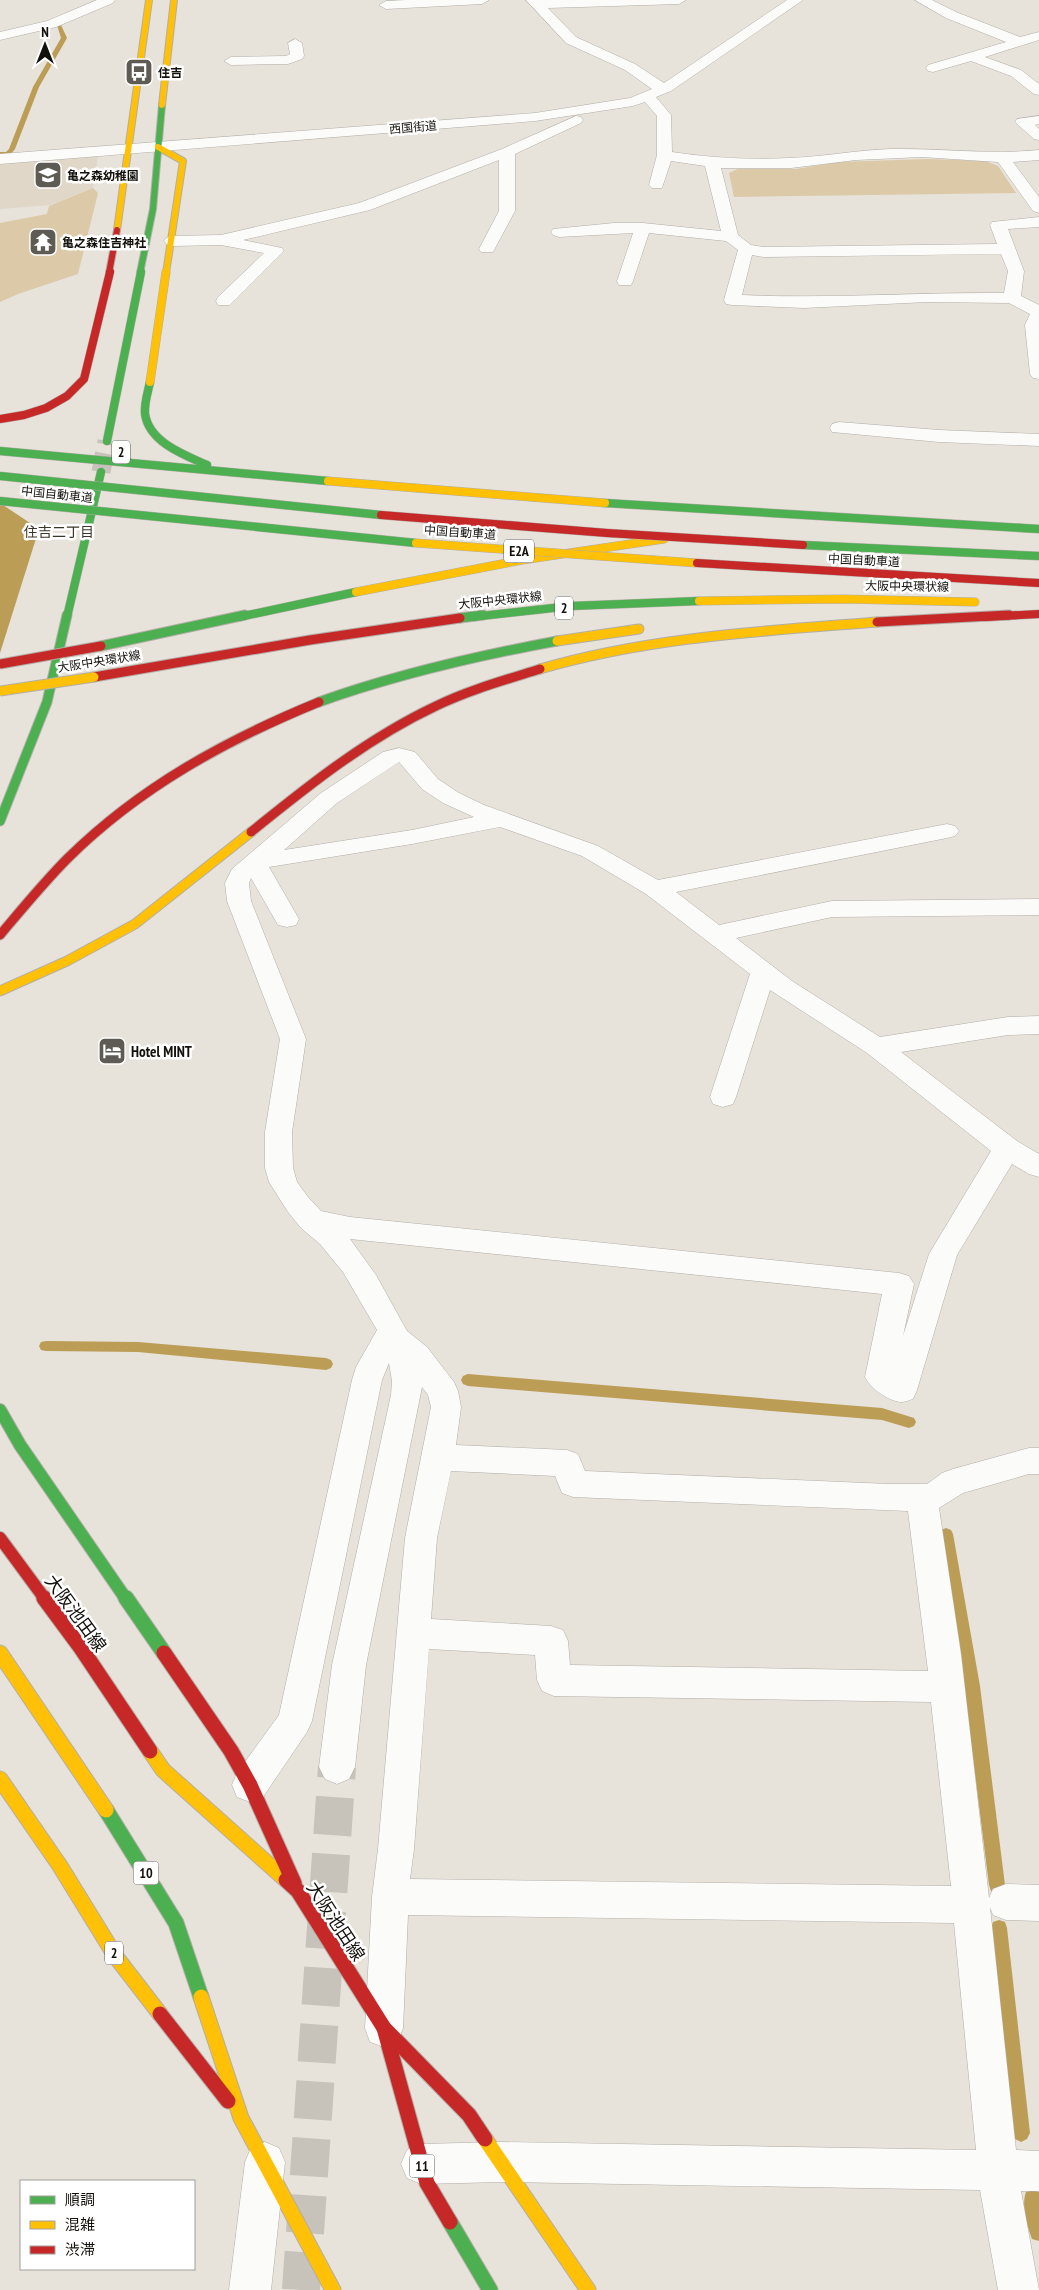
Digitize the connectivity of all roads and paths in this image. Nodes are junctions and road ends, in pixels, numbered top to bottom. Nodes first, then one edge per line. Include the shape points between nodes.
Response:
1 (108, 0) edge
2 (149, 0) edge
3 (174, 0) edge
4 (482, 0) edge
5 (678, 0) edge
6 (796, 0) edge
7 (922, 0) edge
8 (534, 2) edge
9 (386, 5) dead end
10 (0, 36) edge
11 (1039, 36) edge
12 (1019, 42) junction
13 (295, 43) dead end
14 (974, 57) junction
15 (232, 61) dead end
16 (933, 68) dead end
17 (666, 88) junction
18 (1039, 92) edge
19 (647, 96) junction
20 (582, 110) junction
21 (1039, 120) edge
22 (1039, 136) edge
23 (158, 147) junction
24 (129, 149) junction
25 (507, 152) junction
26 (665, 155) junction
27 (1039, 155) edge
28 (1004, 158) junction
29 (0, 159) edge
30 (712, 163) junction
31 (657, 185) dead end
32 (1039, 208) edge
33 (1039, 222) edge
34 (643, 228) junction
35 (559, 232) dead end
36 (730, 237) junction
37 (221, 240) junction
38 (172, 241) junction
39 (487, 249) dead end
40 (746, 249) junction
41 (1006, 249) junction
42 (625, 281) dead end
43 (1012, 298) junction
44 (224, 301) dead end
45 (1036, 324) edge
46 (1039, 374) edge
47 (0, 418) edge
48 (839, 428) dead end
49 (1039, 440) edge
50 (107, 441) tunnel mouth
51 (88, 447) dead end
52 (0, 451) edge
53 (207, 465) junction
54 (101, 472) tunnel mouth
55 (241, 473) junction
56 (0, 476) edge
57 (0, 502) edge
58 (848, 520) junction
59 (782, 525) dead end
60 (736, 529) dead end
61 (1039, 529) edge
62 (1039, 556) edge
63 (1039, 583) edge
64 (991, 602) dead end
65 (1017, 603) dead end
66 (1039, 605) edge
67 (859, 612) dead end
68 (1007, 614) junction
69 (1039, 614) edge
70 (650, 628) dead end
71 (0, 664) edge
72 (0, 691) edge
73 (502, 819) junction
74 (0, 821) edge
75 (947, 831) dead end
76 (254, 862) junction
77 (655, 888) junction
78 (1039, 907) edge
79 (287, 919) dead end
80 (716, 934) junction
81 (0, 936) edge
82 (763, 972) junction
83 (0, 991) edge
84 (1039, 1026) edge
85 (876, 1047) junction
86 (723, 1097) dead end
87 (1007, 1148) junction
88 (1039, 1167) edge
89 (310, 1220) junction
90 (391, 1333) junction
91 (0, 1410) edge
92 (438, 1457) junction
93 (1039, 1461) edge
94 (922, 1498) junction
95 (0, 1538) edge
96 (414, 1633) junction
97 (0, 1653) edge
98 (946, 1687) junction
99 (337, 1767) tunnel mouth
100 (0, 1780) edge
101 (250, 1784) junction
102 (298, 1891) junction
103 (390, 1897) junction
104 (1006, 1903) edge
105 (384, 2028) junction
106 (241, 2118) junction
107 (265, 2162) junction
108 (501, 2162) junction
109 (421, 2164) junction
110 (998, 2170) junction
111 (1039, 2171) edge
112 (250, 2290) edge
113 (333, 2290) edge
114 (490, 2290) edge
115 (588, 2290) edge
116 (1019, 2290) edge

1 - 10 street via 51,24
2 - 24 main road
3 - 23 main road
4 - 9 street
5 - 8 street
6 - 17 street, 西国街道
7 - 12 street
8 - 17 street via 571,40 630,67 655,85
11 - 12 street
12 - 14 street
13 - 15 street via 297,56 288,60
14 - 16 street
14 - 18 street via 1016,74
17 - 19 street, 西国街道
19 - 20 street, 西国街道 via 633,102
19 - 26 street via 664,115
20 - 23 street, 西国街道 via 535,117
20 - 25 street via 577,119
21 - 22 street via 1022,122
23 - 24 street, 西国街道
23 - 38 main road via 183,161
23 - 50 main road via 153,209
24 - 29 street, 西国街道
24 - 47 main road via 109,273 84,379 75,391 60,400 35,411
25 - 37 street via 364,207
25 - 39 street via 507,211
26 - 30 street
26 - 31 street
27 - 28 street
28 - 30 street via 922,153 856,155 791,163
28 - 32 street
30 - 36 street
33 - 41 street via 998,225
34 - 35 street
34 - 36 street
34 - 42 street
36 - 40 street
37 - 38 street
37 - 44 street via 276,251
38 - 53 main road via 145,414 155,435
40 - 41 street via 763,252
40 - 43 street via 732,300 804,303 927,297
41 - 43 street via 1016,271
43 - 45 street via 1039,312
45 - 46 street
48 - 49 street
51 - 53 main road, 2
52 - 55 main road, 2
53 - 55 main road, 2
54 - 74 main road via 47,702
55 - 58 main road, 2 via 446,492
56 - 62 main road, 中国自動車道 / E2A, bridge via 392,516 598,532
57 - 63 main road, 中国自動車道 / E2A, bridge via 400,542
58 - 59 main road, 2
58 - 61 main road, 2
60 - 71 main road, 大阪中央環状線, bridge via 402,581 101,646
64 - 72 main road, 大阪中央環状線 / 2, bridge via 795,599 528,610 322,637
65 - 66 main road
67 - 68 main road via 974,610
68 - 69 main road
68 - 83 main road via 833,624 684,639 574,659 499,682 437,706 380,737 286,801 211,866 135,924 93,948
70 - 81 main road via 566,640 437,665 340,694 250,732 176,772 102,824 57,868
73 - 76 street
73 - 76 street via 439,791 422,776 413,762 399,755 329,798
73 - 77 street via 590,851
75 - 77 street
76 - 79 street
76 - 89 street via 240,874 237,884 239,901 293,1039 278,1150 280,1169 283,1182
77 - 80 street
78 - 80 street via 832,909
80 - 82 street
82 - 85 street
82 - 86 street
84 - 85 street via 1008,1026
85 - 87 street
87 - 88 street
87 - 89 street via 943,1254 902,1390 880,1377 899,1284 350,1228
89 - 90 street via 342,1249 374,1296
90 - 92 street via 416,1356 443,1391 446,1407
90 - 99 street via 405,1367 407,1392 349,1665
90 - 101 street via 367,1380 295,1721
91 - 101 main road via 20,1445 119,1584
92 - 94 street via 567,1463 573,1484
92 - 96 street via 422,1538
93 - 94 street via 953,1482 933,1497
94 - 98 street
95 - 102 main road, 大阪池田線 via 81,1648 164,1770
96 - 98 street via 552,1641 554,1680
96 - 103 street
97 - 106 main road, 10 via 89,1784 176,1923
98 - 104 street
100 - 106 main road, 2 via 60,1866 116,1957
101 - 102 main road
102 - 105 main road, 大阪池田線
103 - 104 street
103 - 105 street
104 - 110 street
105 - 108 main road, 大阪池田線 via 469,2115
105 - 109 main road, 11
106 - 107 main road, 10
107 - 112 street
107 - 113 main road, 10
108 - 109 street
108 - 110 street
108 - 115 main road, 大阪池田線
109 - 114 main road, 11 via 427,2183
110 - 111 street
110 - 116 street

